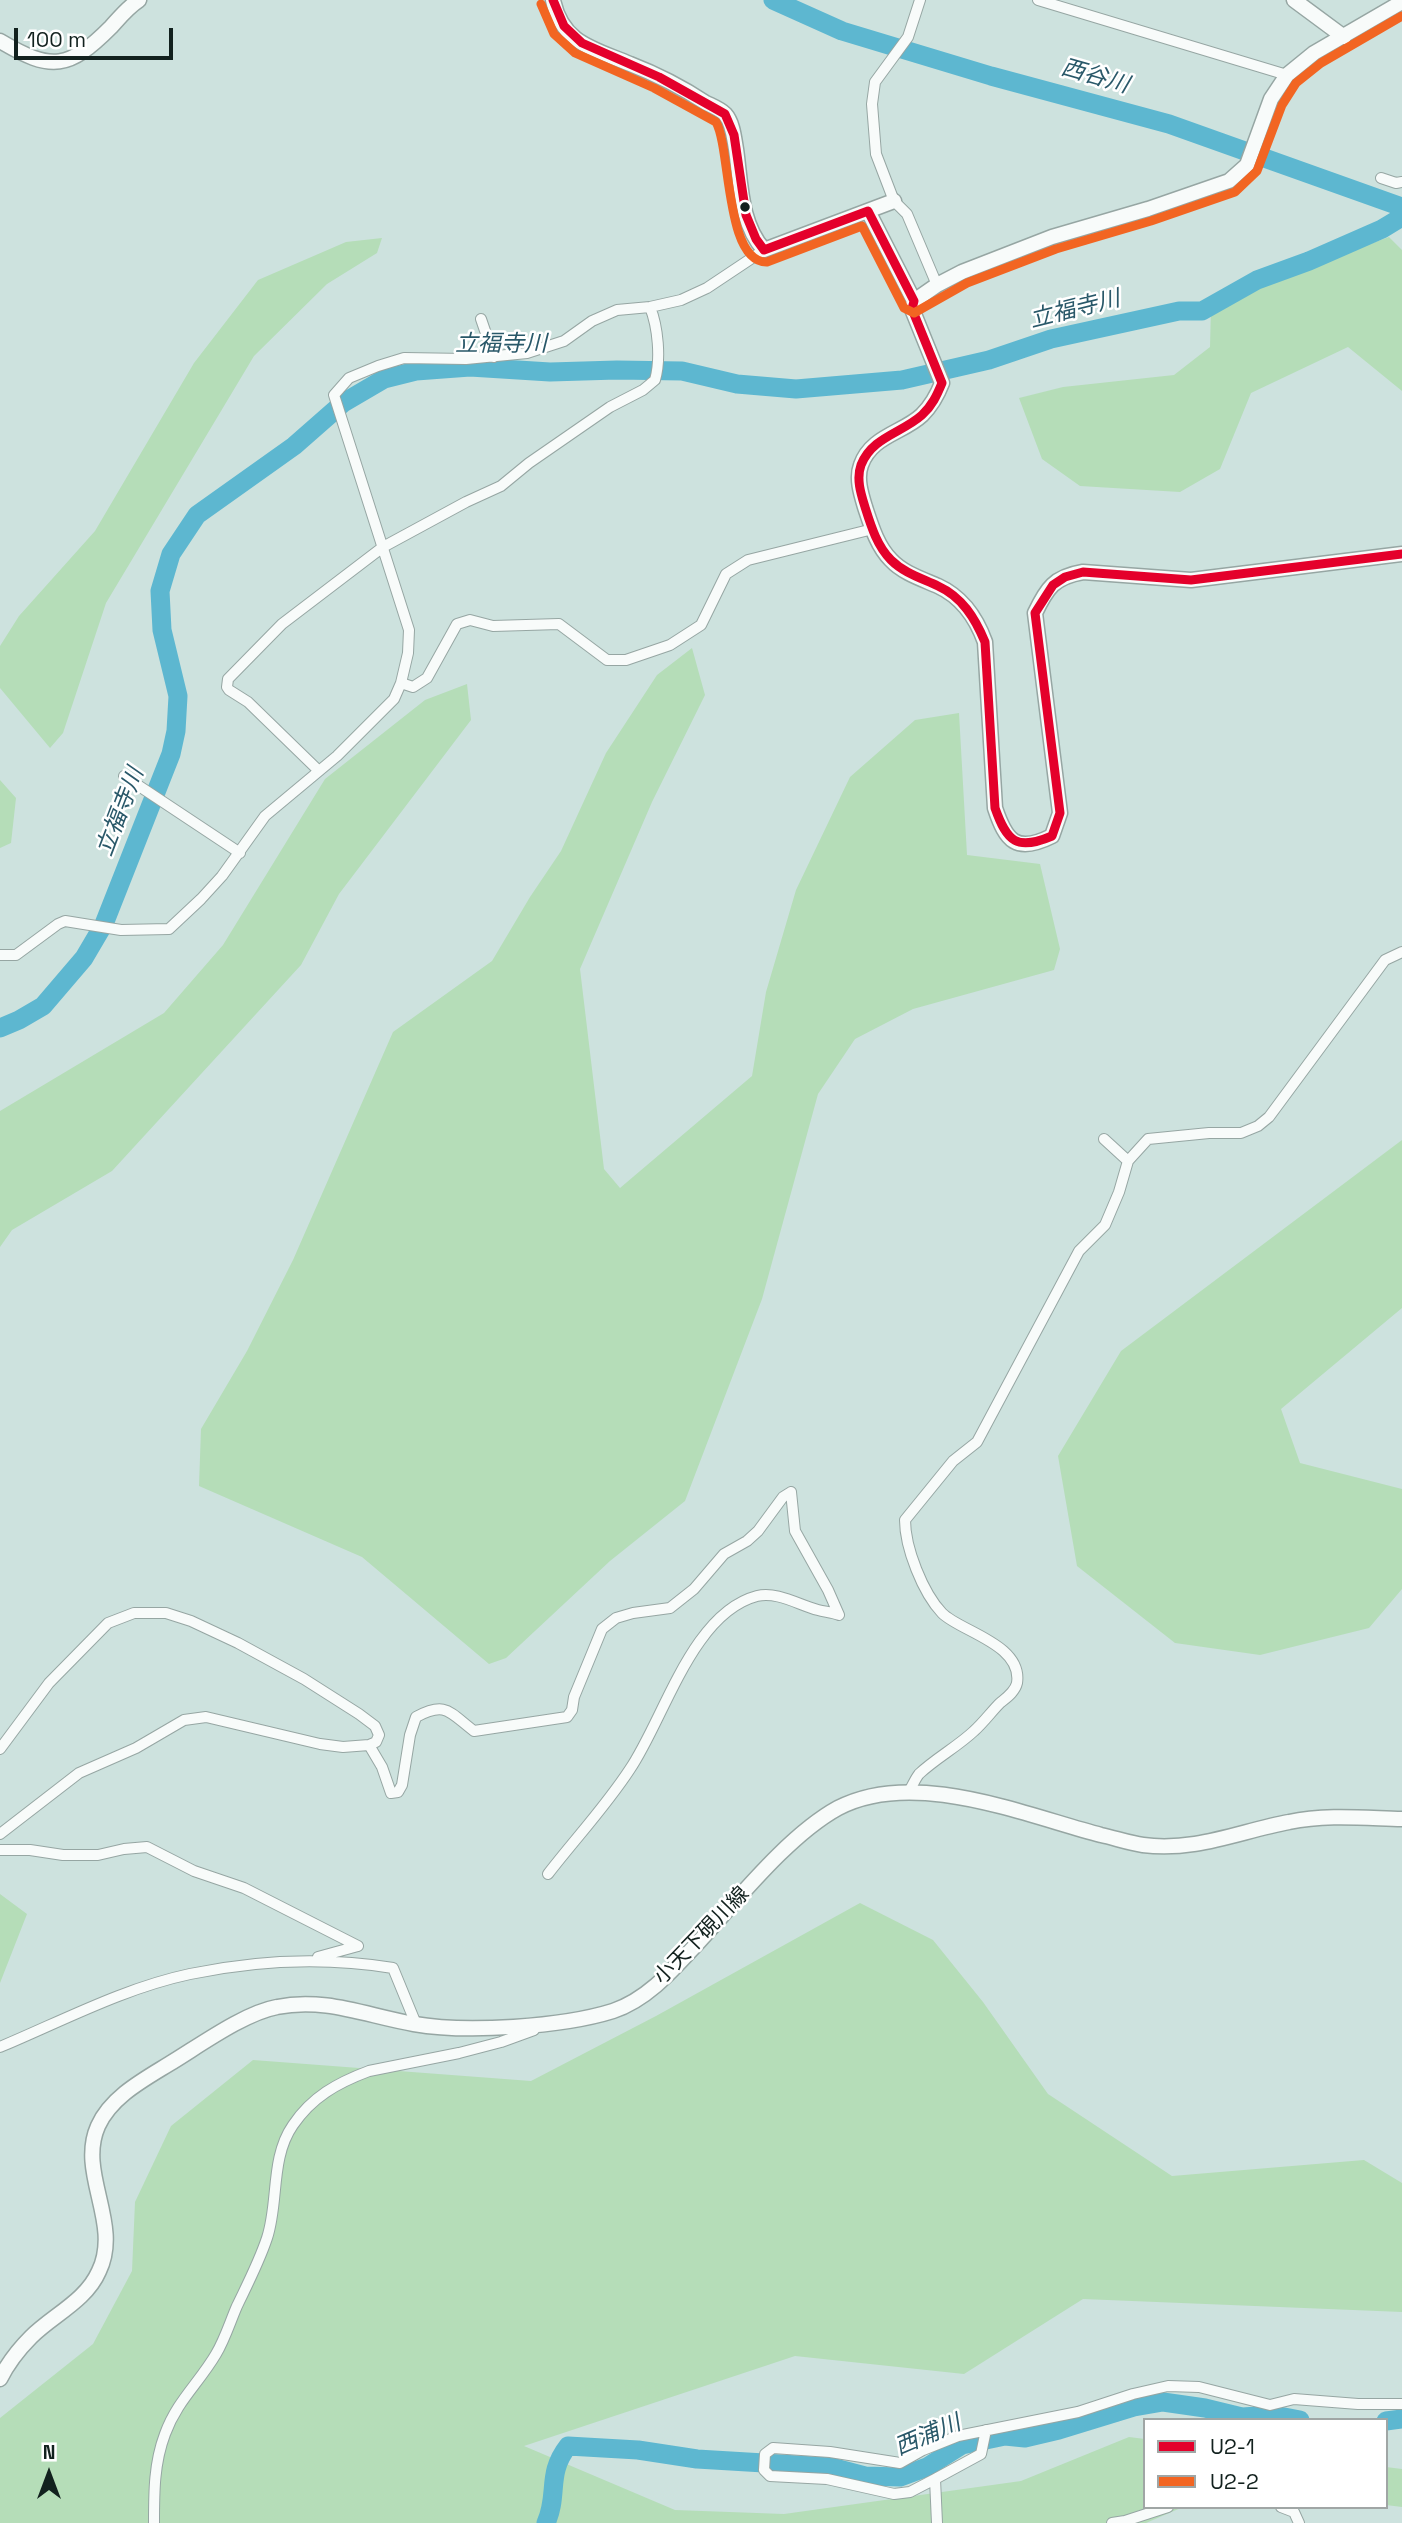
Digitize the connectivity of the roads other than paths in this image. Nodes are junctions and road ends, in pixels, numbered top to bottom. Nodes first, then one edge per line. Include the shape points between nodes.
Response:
1 (139, 0) edge
2 (553, 0) edge
3 (920, 0) edge
4 (1038, 0) edge
5 (1294, 0) edge
6 (1402, 2) edge
7 (1344, 37) junction
8 (0, 41) edge
9 (1287, 75) junction
10 (1381, 178) dead end
11 (1402, 182) edge
12 (894, 201) junction
13 (868, 211) junction
14 (764, 250) junction
15 (937, 285) junction
16 (915, 301) junction
17 (650, 307) junction
18 (481, 319) dead end
19 (494, 356) junction
20 (873, 529) junction
21 (383, 547) junction
22 (1402, 554) edge
23 (401, 683) junction
24 (318, 771) junction
25 (124, 776) dead end
26 (240, 853) junction
27 (1402, 952) edge
28 (0, 955) edge
29 (1104, 1139) dead end
30 (1128, 1161) junction
31 (369, 1745) junction
32 (0, 1749) edge
33 (908, 1793) junction
34 (1402, 1819) edge
35 (0, 1834) edge
36 (0, 1850) edge
37 (548, 1874) dead end
38 (309, 1960) junction
39 (577, 2020) junction
40 (416, 2024) junction
41 (0, 2047) edge
42 (0, 2379) edge
43 (1402, 2404) edge
44 (986, 2430) junction
45 (935, 2479) junction
46 (1162, 2509) edge
47 (1286, 2509) edge
48 (154, 2523) edge
49 (937, 2523) edge
50 (1112, 2523) edge
51 (1299, 2523) edge

1 - 8 street via 71,60 46,62
2 - 14 street via 558,18 587,48 631,64 724,114 734,138 746,217
3 - 12 street via 908,37 875,82 872,104 876,154
4 - 9 street
5 - 7 street
6 - 7 street
7 - 9 street
9 - 15 street via 1271,99 1247,165 1230,181 1052,237
10 - 11 street
12 - 13 street
12 - 15 street via 907,214
13 - 14 street
13 - 16 street
14 - 17 street via 707,288
15 - 16 street
16 - 20 street via 912,309 942,383 934,402 920,417 872,446 861,464 859,481
17 - 19 street via 617,310 564,341 527,353
17 - 21 street via 655,320 655,380 529,463 502,486
18 - 19 street
19 - 21 street via 404,358 349,379 334,396
20 - 22 street via 891,561 961,601 978,621 985,642 995,808 1003,832 1025,845 1052,836 1060,813 1035,613 1050,585 1083,572 1191,580
20 - 23 street via 748,560 726,573 701,625 670,645 626,660 607,660 559,624 493,626 470,620 457,624 427,678 413,687
21 - 23 street via 409,629
21 - 24 street via 282,624 227,683 229,690 248,702
23 - 24 street via 394,699
24 - 26 street via 265,816
25 - 26 street
26 - 28 street via 201,900 169,929 121,930 65,921 16,955
27 - 30 street via 1385,960 1258,1126 1241,1133 1148,1139
29 - 30 street
30 - 33 street via 1105,1225 1079,1251 977,1442 953,1461 905,1520 906,1542 931,1597 943,1614 1004,1652 1015,1667 1017,1683 975,1731 918,1776
31 - 32 street via 379,1734 375,1726 304,1679 191,1621 166,1613 135,1613 108,1623 49,1683
31 - 35 street via 320,1744 206,1717 184,1720 79,1773
31 - 37 street via 391,1793 402,1785 416,1717 432,1709 445,1709 474,1731 567,1717 603,1629 616,1618 670,1608 694,1589 716,1561 758,1531 791,1492 795,1531 839,1615 759,1595 725,1615 696,1646 631,1768
33 - 34 street, 小天下硯川線 via 980,1801 1143,1845 1209,1843 1290,1821 1328,1817
33 - 39 street, 小天下硯川線 via 877,1795 843,1805 815,1822 642,1997 616,2010
36 - 38 street via 74,1855 148,1847 194,1871 244,1888 358,1946
38 - 40 street via 393,1968
38 - 41 street via 179,1977 110,2000
39 - 40 street, 小天下硯川線 via 466,2028
39 - 48 street via 459,2053 369,2071 333,2086 311,2102 291,2127 278,2162 268,2235 253,2276 216,2353 177,2405 164,2434 155,2474
40 - 42 street, 小天下硯川線 via 312,2003 273,2007 136,2084 109,2109 97,2128 92,2153 106,2231 99,2274 83,2294 32,2336 8,2362
43 - 44 street via 1294,2399 1270,2405 1199,2387 1168,2386 1078,2412
44 - 45 street via 981,2454
44 - 45 street via 958,2436 900,2463 772,2448 765,2455 764,2470 770,2476 827,2479 894,2494
45 - 49 street
46 - 50 street
47 - 51 street via 1294,2512

